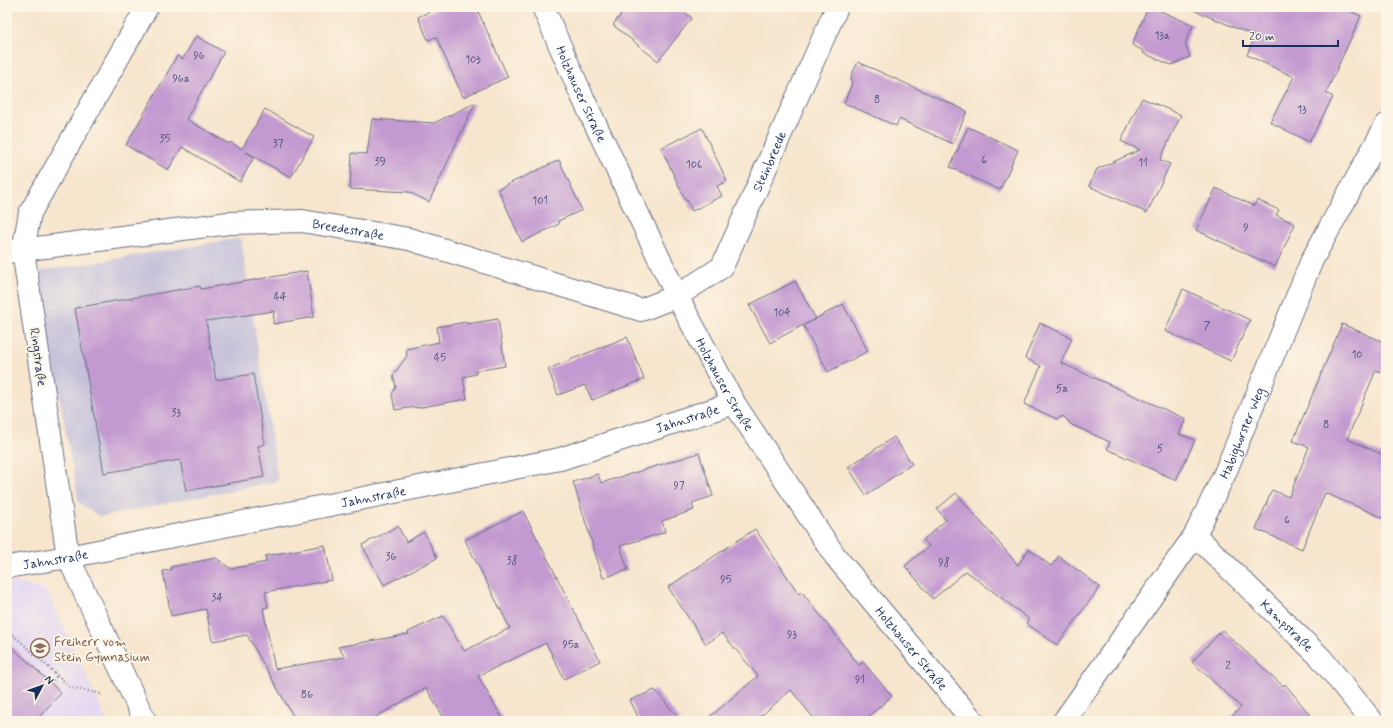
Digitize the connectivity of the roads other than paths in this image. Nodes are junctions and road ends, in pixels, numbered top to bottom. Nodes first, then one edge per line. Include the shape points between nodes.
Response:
1 (147, 7) edge
2 (543, 7) edge
3 (837, 7) edge
4 (1386, 125) edge
5 (15, 251) edge
6 (678, 296) junction
7 (734, 403) junction
8 (1195, 535) junction
9 (68, 557) junction
10 (7, 567) edge
11 (145, 721) edge
12 (973, 721) edge
13 (1064, 721) edge
14 (1372, 721) edge

1 - 5 street, Ringstraße via 30,213
2 - 6 street, Holzhauser Straße via 582,96
3 - 6 street, Steinbreede via 722,267
4 - 8 street, Habighorster Weg via 1312,260 1225,473
5 - 6 street, Breedestraße via 229,224 302,221 409,239 641,310
5 - 9 street, Ringstraße
6 - 7 street, Holzhauser Straße
7 - 9 street, Jahnstraße via 560,459
7 - 12 street, Holzhauser Straße via 835,556
8 - 13 street, Habighorster Weg
8 - 14 street, Kampstraße via 1321,658
9 - 10 street, Jahnstraße
9 - 11 street, Ringstraße

